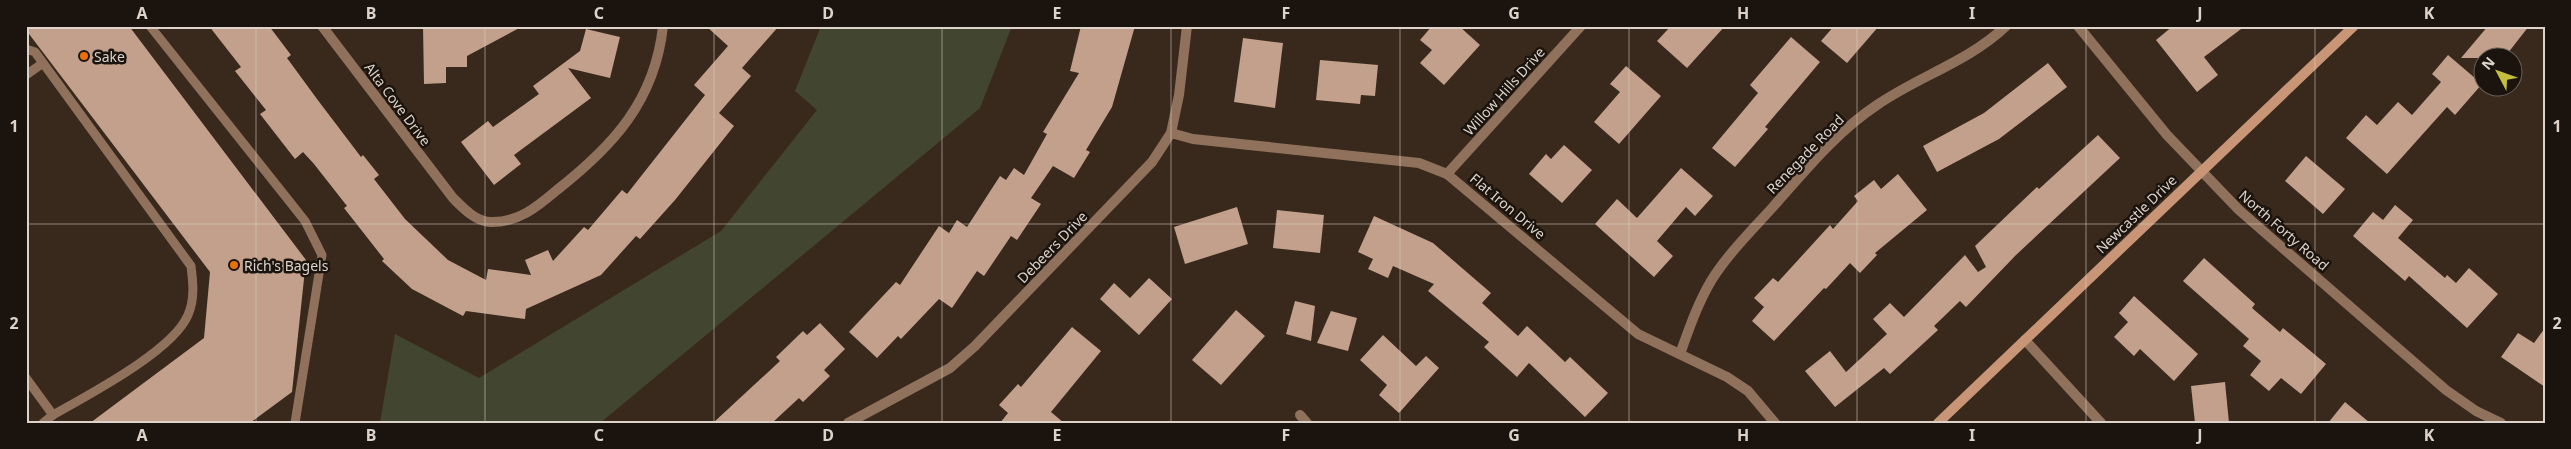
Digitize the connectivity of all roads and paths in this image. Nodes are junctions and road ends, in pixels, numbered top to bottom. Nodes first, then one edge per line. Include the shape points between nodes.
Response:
1 (150, 26) edge
2 (322, 26) edge
3 (662, 26) edge
4 (1187, 26) edge
5 (1581, 26) edge
6 (2006, 26) edge
7 (2078, 26) edge
8 (2354, 26) edge
9 (26, 48) edge
10 (43, 63) junction
11 (26, 74) edge
12 (1172, 133) junction
13 (2201, 171) junction
14 (1447, 174) junction
15 (2026, 340) junction
16 (1680, 354) junction
17 (26, 378) edge
18 (54, 415) junction
19 (43, 423) edge
20 (295, 423) edge
21 (848, 423) edge
22 (1774, 423) edge
23 (1938, 423) edge
24 (2101, 423) edge
25 (2501, 423) edge

1 - 20 lane via 304,221 322,255
2 - 3 street, Alta Cove Drive via 453,198 468,213 488,222 513,220 534,209 595,160 618,134 640,101 653,71
4 - 12 street, Debeers Drive
5 - 14 street, Willow Hills Drive
6 - 16 street, Renegade Road via 1989,42 1954,64 1877,104 1828,146 1712,279 1695,310
7 - 13 street, North Forty Road via 2167,135
8 - 13 street, Newcastle Drive
9 - 10 lane via 35,52
10 - 11 lane
10 - 18 lane via 191,266 193,280 188,316 158,349
12 - 14 street, Flat Iron Drive via 1193,139 1418,163
12 - 21 street, Debeers Drive via 1152,162 975,346 950,368
13 - 15 street, Newcastle Drive
13 - 25 street, North Forty Road via 2239,210 2446,390 2476,411
14 - 16 street, Flat Iron Drive via 1619,320 1638,334
15 - 23 street, Newcastle Drive
15 - 24 street
16 - 22 street, Flat Iron Drive via 1748,392
17 - 18 lane
18 - 19 lane

